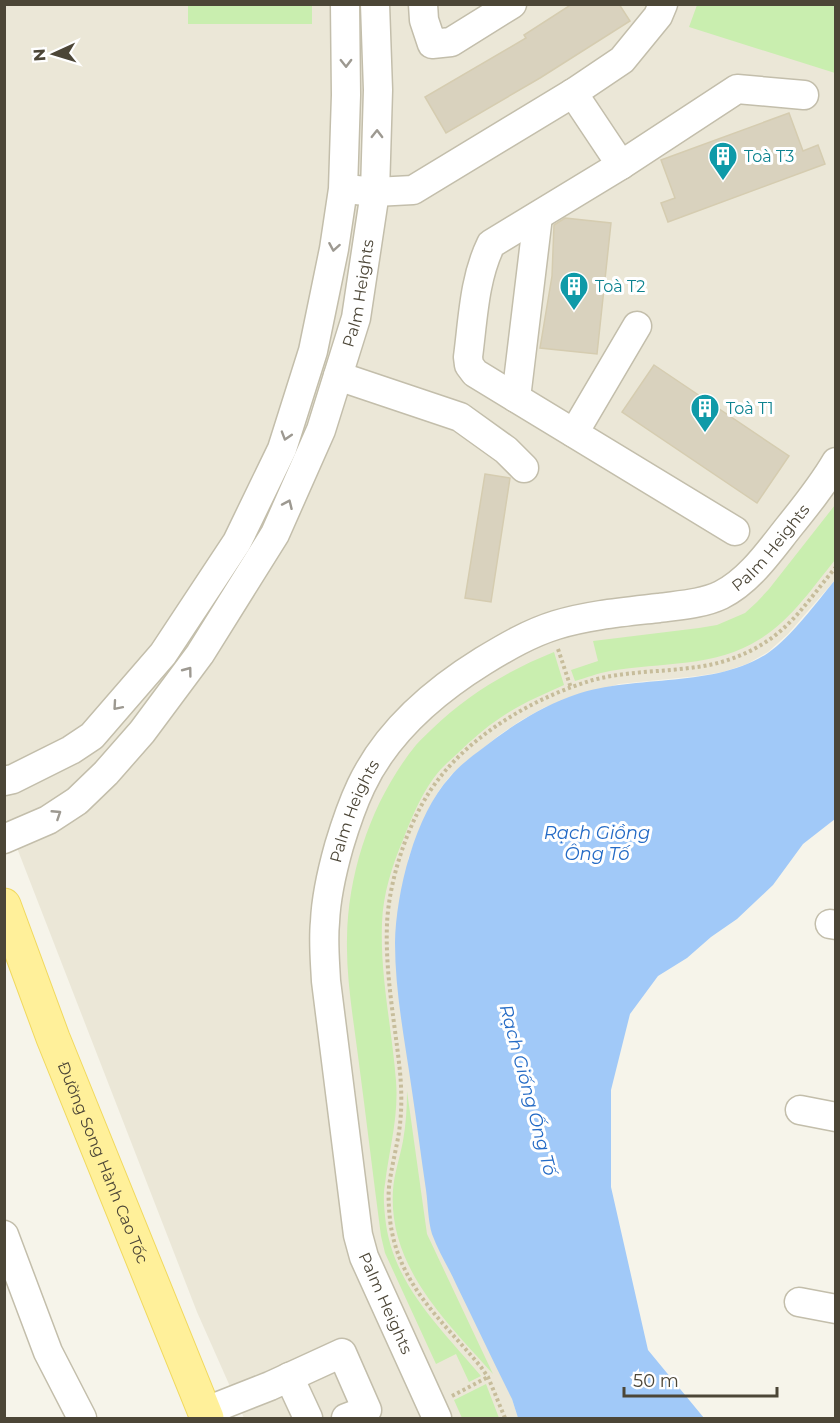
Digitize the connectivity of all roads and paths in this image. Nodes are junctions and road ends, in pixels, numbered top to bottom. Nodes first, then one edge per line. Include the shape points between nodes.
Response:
1 (345, 4) edge
2 (375, 4) edge
3 (423, 4) edge
4 (512, 4) edge
5 (663, 4) edge
6 (573, 93) junction
7 (804, 95) dead end
8 (621, 165) junction
9 (343, 189) junction
10 (375, 192) junction
11 (538, 216) junction
12 (637, 326) dead end
13 (338, 376) junction
14 (516, 398) junction
15 (574, 433) junction
16 (836, 462) edge
17 (524, 468) dead end
18 (735, 531) dead end
19 (836, 567) edge
20 (558, 648) dead end
21 (571, 688) junction
22 (4, 781) edge
23 (4, 839) edge
24 (4, 905) edge
25 (800, 1110) dead end
26 (836, 1117) edge
27 (4, 1235) edge
28 (799, 1302) dead end
29 (836, 1309) edge
30 (289, 1377) junction
31 (488, 1377) junction
32 (443, 1408) edge
33 (205, 1415) edge
34 (82, 1419) edge
35 (308, 1419) edge
36 (346, 1419) edge
37 (505, 1419) edge

1 -> 9 street, Palm Heights
10 -> 2 street, Palm Heights
3 - 4 street via 432,44 451,42
5 - 6 street via 658,16 622,60
6 - 8 street
6 - 10 street via 413,190
7 - 8 street via 737,89
8 - 11 street
9 - 10 street
9 -> 22 street, Palm Heights via 313,351 282,449 237,542 163,654 92,736
10 - 13 street, Palm Heights via 356,318
11 - 14 street
11 - 14 street via 491,244 473,305 469,366
12 - 15 street
13 - 17 street via 460,417
23 -> 13 street, Palm Heights via 48,820 77,801 142,732 200,654 275,534 321,430
14 - 15 street
15 - 18 street
16 - 32 street, Palm Heights via 760,563 735,586 705,601 594,616 556,626 503,649 428,701 398,730 361,785 331,877 324,922 326,981 358,1235 364,1257
19 - 21 path via 786,627 736,658 718,664 613,676
20 - 21 path
21 - 31 path via 500,724 442,774 408,836 388,913 388,978 402,1092 399,1136 388,1191 391,1228 401,1261 418,1294
24 - 33 main road, Đường Song Hành Cao Tốc via 53,1038
25 - 26 street
27 - 34 street via 48,1352
28 - 29 street
30 - 33 street
30 - 35 street
30 - 36 street via 342,1353 367,1410
31 - 32 path
31 - 37 path

